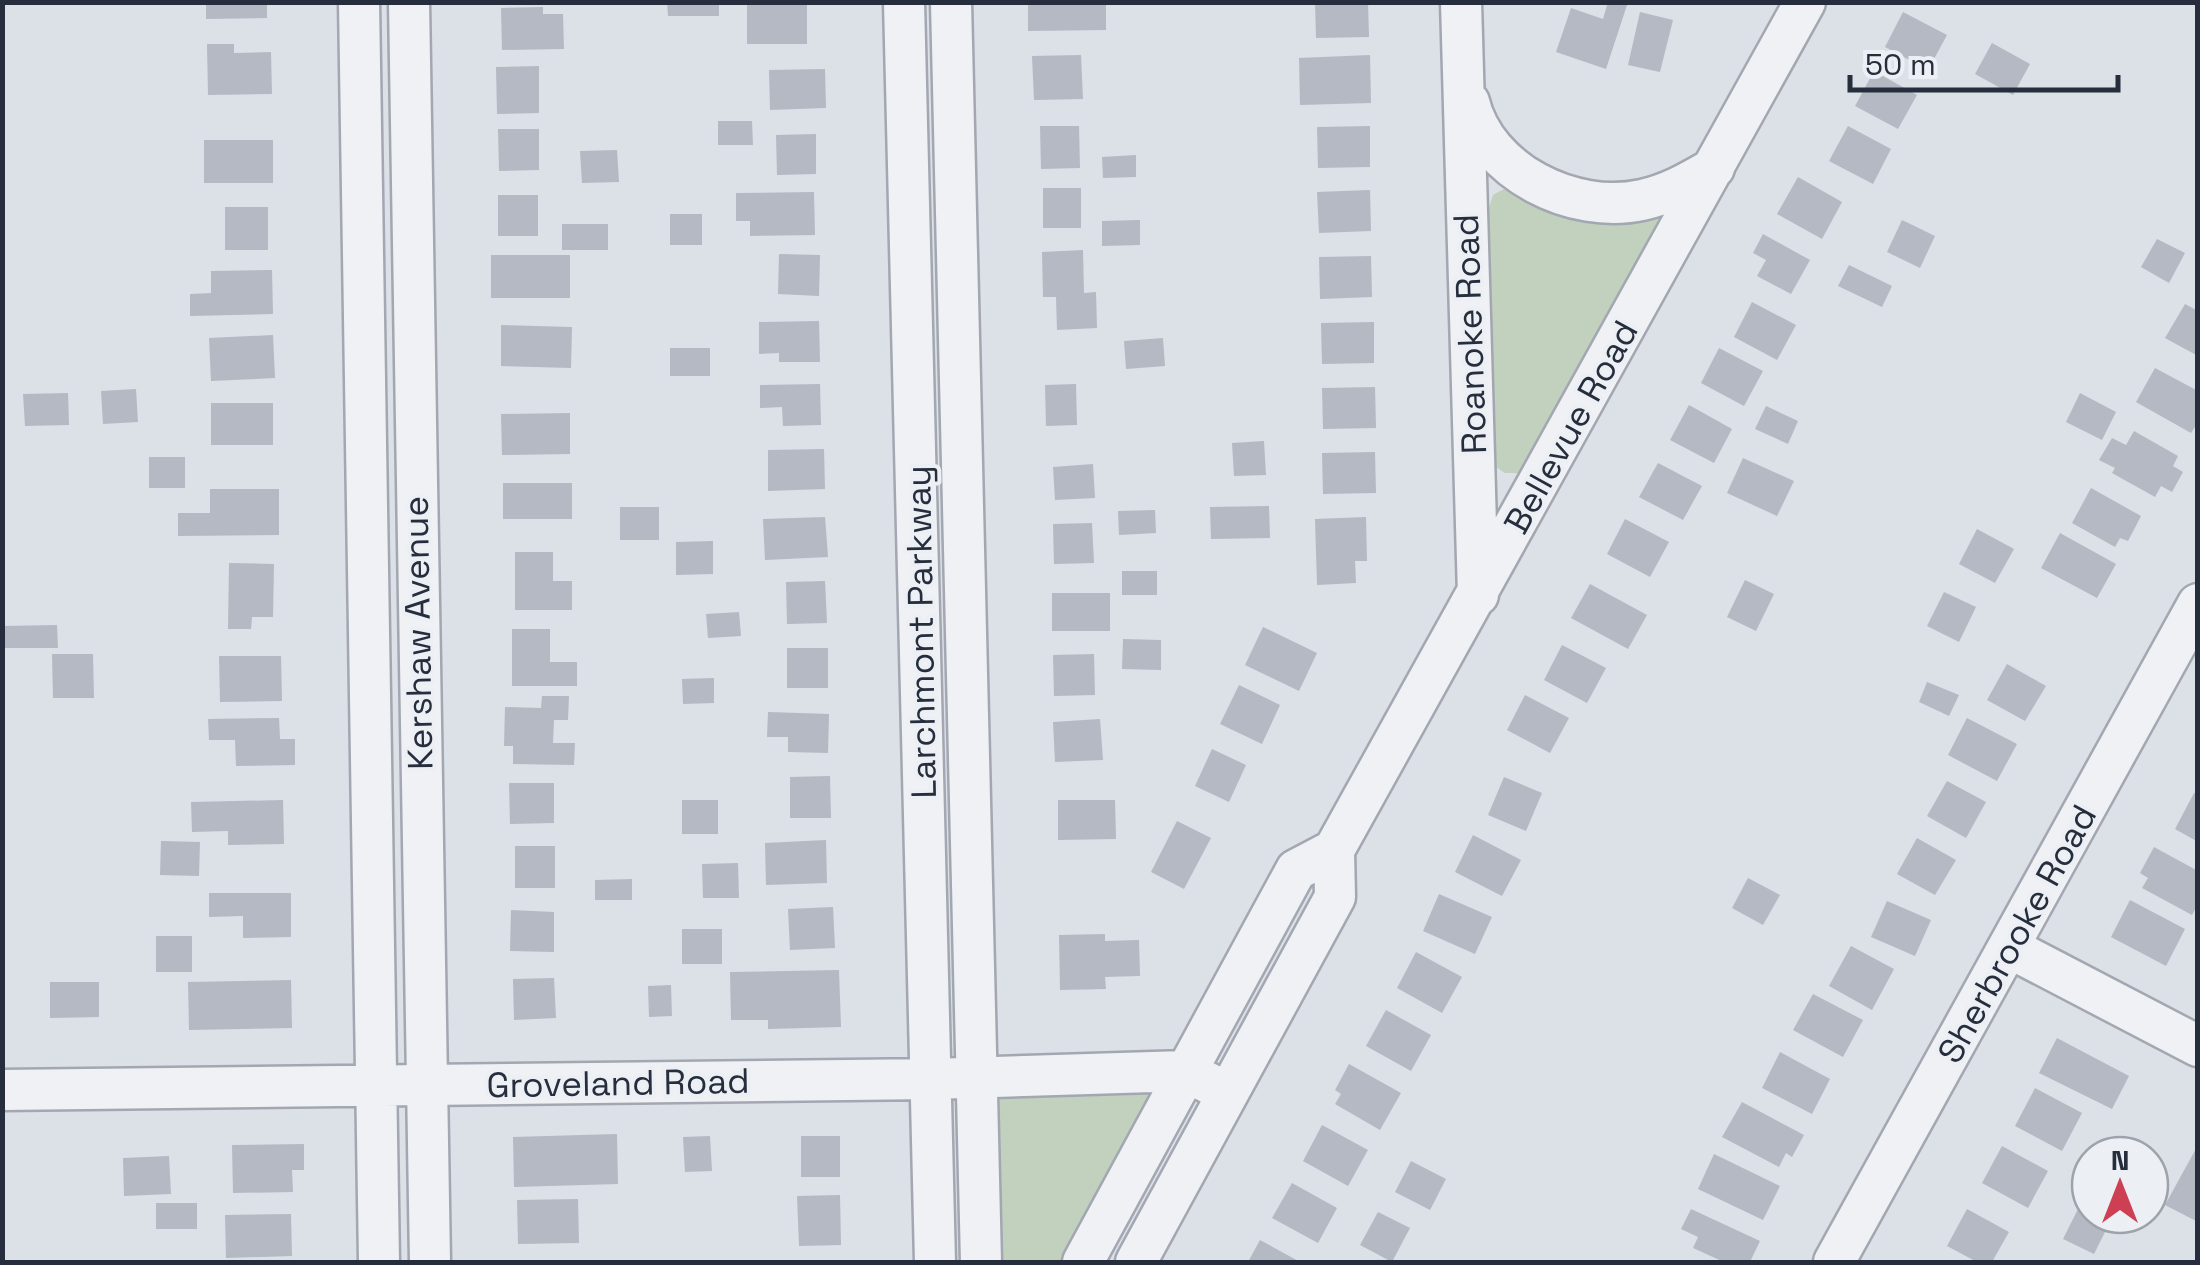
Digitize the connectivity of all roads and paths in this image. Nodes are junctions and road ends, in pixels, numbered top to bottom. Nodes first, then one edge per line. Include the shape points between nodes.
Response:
1 (358, 2) edge
2 (409, 2) edge
3 (904, 2) edge
4 (952, 2) edge
5 (1461, 2) edge
6 (1805, 2) edge
7 (1463, 73) junction
8 (1714, 168) junction
9 (1478, 595) junction
10 (2198, 604) edge
11 (1334, 850) junction
12 (2010, 948) junction
13 (2198, 1046) edge
14 (1184, 1072) junction
15 (973, 1078) junction
16 (932, 1079) junction
17 (425, 1085) junction
18 (375, 1086) junction
19 (2, 1090) edge
20 (1228, 1094) junction
21 (379, 1262) edge
22 (430, 1262) edge
23 (935, 1262) edge
24 (981, 1262) edge
25 (1083, 1262) edge
26 (1136, 1262) edge
27 (1834, 1262) edge

1 - 18 street, Kershaw Avenue
2 - 17 street, Kershaw Avenue
3 - 16 street, Larchmont Parkway
4 - 15 street, Larchmont Parkway
5 - 7 street, Roanoke Road
6 - 8 street, Bellevue Road
7 - 8 street, Roanoke Road via 1475,126 1499,157 1561,195 1638,201
7 - 9 street, Roanoke Road
8 - 9 street, Bellevue Road
9 - 11 street, Bellevue Road
10 - 12 street, Sherbrooke Road
11 - 14 street, Bellevue Road via 1296,870
11 - 20 street, Bellevue Road via 1335,897
12 - 13 street
12 - 27 street, Sherbrooke Road
14 - 15 street, Groveland Road
14 - 20 street, Groveland Road
14 - 25 street, Bellevue Road
15 - 16 street, Groveland Road
15 - 24 street, Larchmont Parkway
16 - 17 street, Groveland Road
16 - 23 street, Larchmont Parkway
17 - 18 street, Groveland Road
17 - 22 street, Kershaw Avenue
18 - 19 street, Groveland Road
18 - 21 street, Kershaw Avenue
20 - 26 street, Bellevue Road

